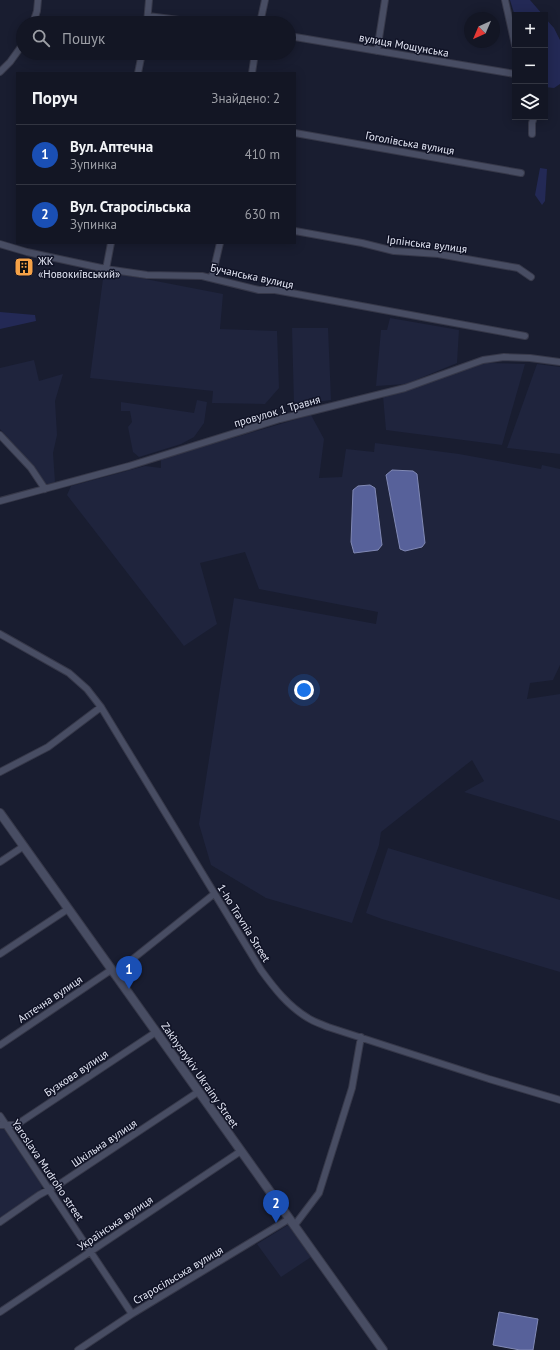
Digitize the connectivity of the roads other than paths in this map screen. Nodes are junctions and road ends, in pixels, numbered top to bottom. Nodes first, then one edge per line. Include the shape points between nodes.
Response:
1 (38, 0) edge
2 (149, 0) edge
3 (265, 0) edge
4 (385, 0) edge
5 (505, 0) edge
6 (35, 16) edge
7 (148, 16) edge
8 (262, 16) edge
9 (512, 32) edge
10 (296, 37) edge
11 (377, 51) junction
12 (16, 54) edge
13 (141, 60) edge
14 (254, 60) edge
15 (0, 72) edge
16 (138, 72) edge
17 (252, 72) edge
18 (512, 74) edge
19 (533, 120) edge
20 (296, 133) edge
21 (532, 134) dead end
22 (521, 173) dead end
23 (296, 231) edge
24 (0, 244) edge
25 (111, 244) edge
26 (220, 244) edge
27 (106, 269) junction
28 (212, 277) junction
29 (531, 277) dead end
30 (525, 336) dead end
31 (560, 362) edge
32 (0, 435) edge
33 (45, 489) junction
34 (0, 501) edge
35 (0, 634) edge
36 (101, 707) junction
37 (0, 772) edge
38 (0, 813) edge
39 (24, 846) junction
40 (0, 862) edge
41 (214, 894) junction
42 (68, 909) junction
43 (0, 954) edge
44 (113, 972) junction
45 (156, 1032) junction
46 (360, 1037) junction
47 (0, 1045) edge
48 (198, 1092) junction
49 (560, 1100) edge
50 (0, 1116) edge
51 (3, 1125) edge
52 (240, 1151) junction
53 (49, 1189) junction
54 (289, 1219) junction
55 (0, 1222) edge
56 (294, 1226) junction
57 (91, 1251) junction
58 (0, 1312) edge
59 (132, 1314) junction
60 (78, 1350) edge
61 (383, 1350) edge

1 - 6 street
2 - 7 street
3 - 8 street
4 - 11 street
5 - 9 street
10 - 11 street, вулиця Мощунська
11 - 18 street, вулиця Мощунська
12 - 15 street
13 - 16 street
14 - 17 street
19 - 21 street
20 - 22 street, Гоголівська вулиця
23 - 29 street, Ірпінська вулиця via 394,251 438,254 518,268
24 - 27 street, Бучанська вулиця
25 - 27 street
26 - 28 street
27 - 28 street, Бучанська вулиця via 147,275
28 - 30 street, Бучанська вулиця via 259,290 275,290
31 - 33 street, провулок 1 Травня via 504,357 483,360 405,388 280,419
32 - 33 street via 31,468
33 - 34 street, провулок 1 Травня
35 - 36 street, 1-ho Travnia Street via 70,673
36 - 37 street via 48,747
36 - 41 street, 1-ho Travnia Street
38 - 39 street, Zakhysnykiv Ukrainy Street
39 - 40 street
39 - 42 street, Zakhysnykiv Ukrainy Street
41 - 44 street, Аптечна вулиця
41 - 46 street, 1-ho Travnia Street via 261,970 289,1003 308,1018
42 - 43 street
42 - 44 street, Zakhysnykiv Ukrainy Street
44 - 45 street, Zakhysnykiv Ukrainy Street
44 - 47 street, Аптечна вулиця
45 - 48 street, Zakhysnykiv Ukrainy Street
45 - 51 street, Бузкова вулиця via 16,1125
46 - 49 street, 1-ho Travnia Street
46 - 56 street via 352,1088 319,1193
48 - 52 street, Zakhysnykiv Ukrainy Street
48 - 53 street, Шкільна вулиця
50 - 51 street, Yaroslava Mudroho street
51 - 53 street, Yaroslava Mudroho street
52 - 54 street, Zakhysnykiv Ukrainy Street
52 - 57 street, Українська вулиця
53 - 55 street, Шкільна вулиця
53 - 57 street, Yaroslava Mudroho street
54 - 56 street
54 - 59 street, Старосільська вулиця
56 - 61 street
57 - 58 street, Українська вулиця
57 - 59 street, Yaroslava Mudroho street
59 - 60 street, Старосільська вулиця

